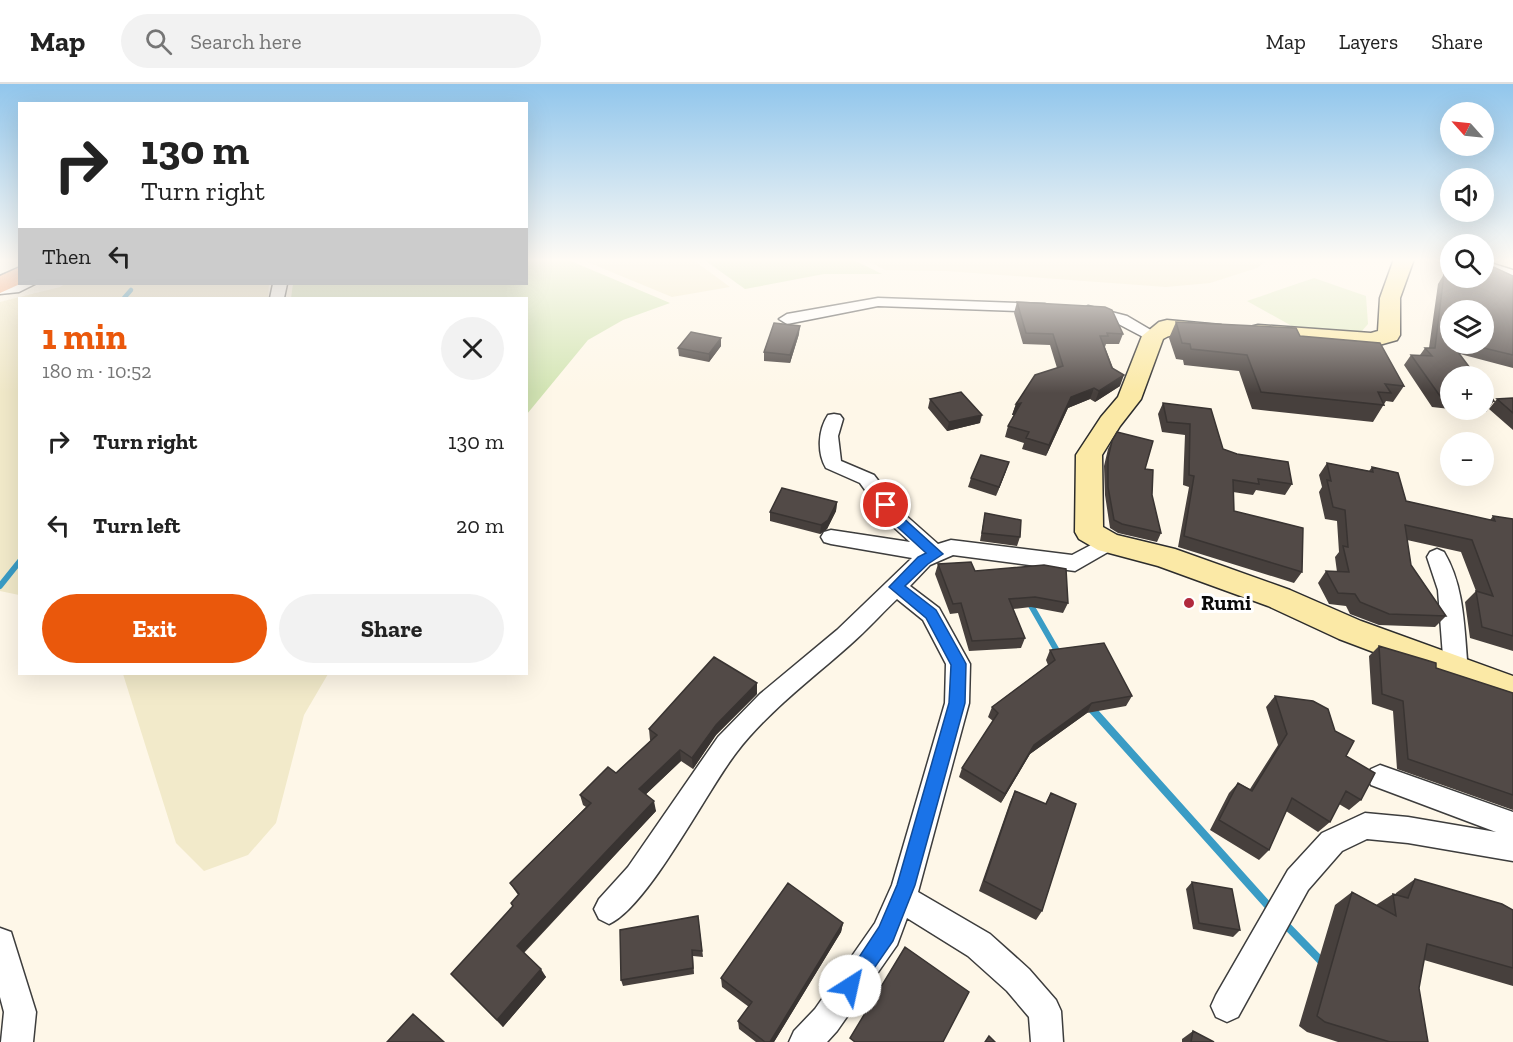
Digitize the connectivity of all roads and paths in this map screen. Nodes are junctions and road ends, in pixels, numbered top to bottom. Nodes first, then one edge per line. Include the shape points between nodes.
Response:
1 (869, 304) edge
2 (924, 304) edge
3 (1390, 304) edge
4 (786, 319) dead end
5 (1153, 336) junction
6 (834, 419) dead end
7 (831, 537) dead end
8 (1108, 543) junction
9 (936, 554) junction
10 (1437, 557) dead end
11 (896, 587) junction
12 (1456, 670) junction
13 (1513, 693) edge
14 (1380, 777) dead end
15 (1513, 825) edge
16 (1513, 848) edge
17 (901, 898) junction
18 (609, 909) dead end
19 (0, 943) edge
20 (1227, 1006) dead end
21 (17, 1042) edge
22 (805, 1042) edge
23 (1047, 1042) edge

1 - 4 street
2 - 5 street via 1105,311
3 - 5 street via 1389,335 1372,340 1167,327
5 - 8 street via 1129,399 1089,455 1089,532
6 - 9 street via 829,429 833,464 867,479 896,518
7 - 9 street
8 - 9 street via 1075,563 951,547
8 - 12 street via 1164,557 1279,598
9 - 11 street
10 - 12 street via 1449,590
11 - 17 street via 931,614 958,664 957,703
11 - 18 street via 769,701 727,745 638,878
12 - 13 street
14 - 15 street
16 - 20 street via 1365,826 1332,842 1298,880
17 - 22 street via 886,934
17 - 23 street via 980,945 1018,980 1045,1011
19 - 21 street via 20,1012

